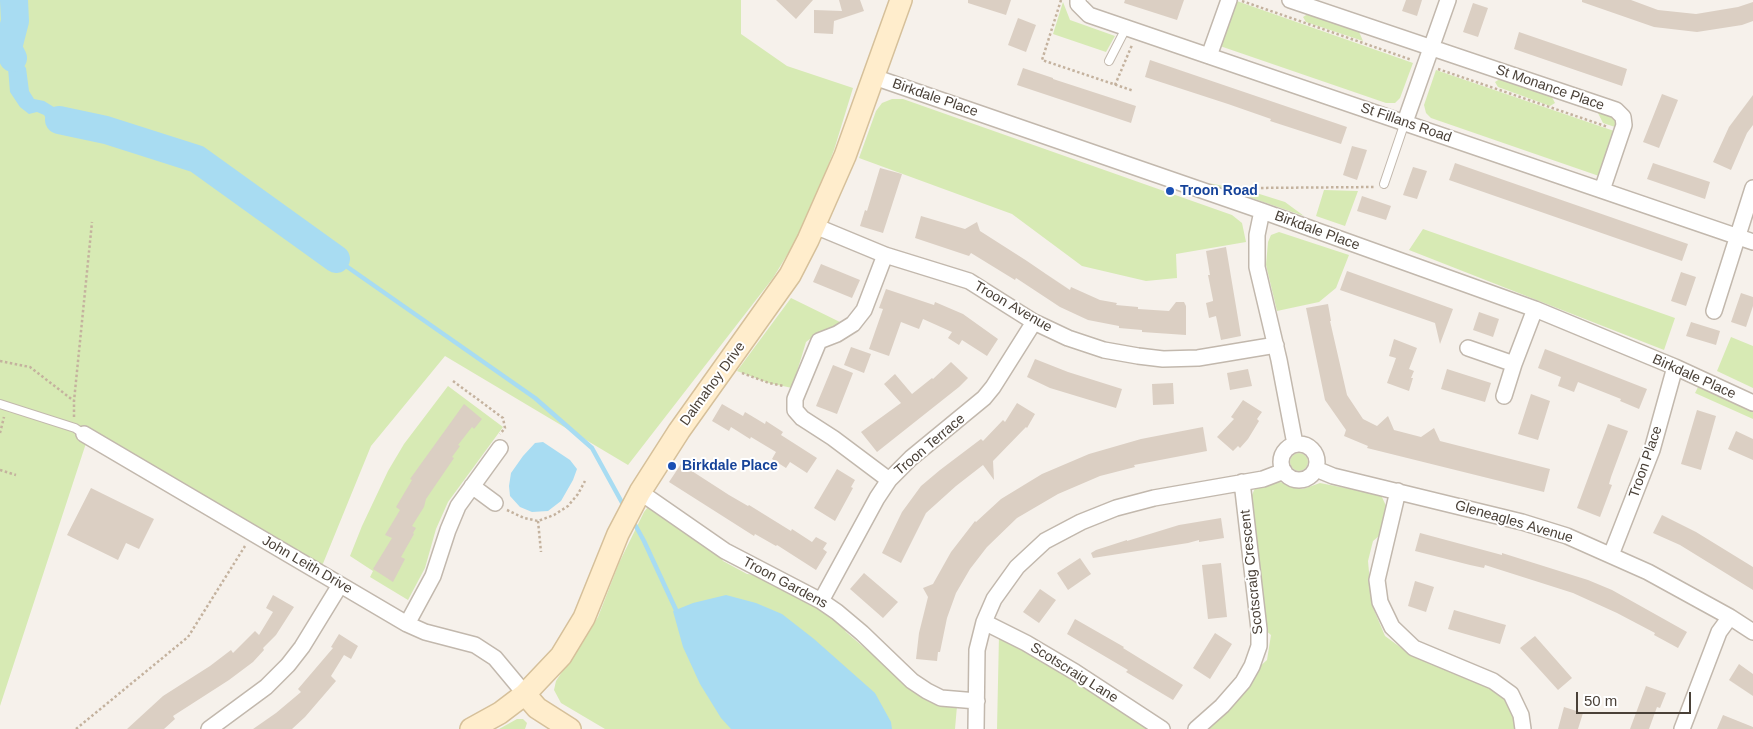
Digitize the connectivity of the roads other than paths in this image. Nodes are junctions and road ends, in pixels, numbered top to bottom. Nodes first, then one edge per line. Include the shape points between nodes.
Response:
1 (901, 0) edge
2 (1229, 0) edge
3 (1290, 0) edge
4 (1448, 0) edge
5 (1078, 2) edge
6 (1131, 30) junction
7 (1431, 47) junction
8 (1209, 56) junction
9 (1109, 61) dead end
10 (874, 76) junction
11 (1404, 122) junction
12 (1384, 184) road end
13 (1753, 188) edge
14 (1602, 190) junction
15 (1262, 211) junction
16 (815, 226) junction
17 (1738, 236) junction
18 (1753, 242) edge
19 (885, 255) junction
20 (1535, 310) junction
21 (1714, 312) dead end
22 (1034, 322) junction
23 (1276, 345) junction
24 (1468, 348) dead end
25 (1514, 364) junction
26 (1675, 367) junction
27 (1504, 396) dead end
28 (1753, 403) edge
29 (4, 405) edge
30 (80, 431) joint
31 (500, 442) road end
32 (1295, 444) junction
33 (1316, 469) junction
34 (1284, 471) junction
35 (889, 480) junction
36 (1242, 482) junction
37 (472, 486) junction
38 (1398, 491) junction
39 (640, 492) junction
40 (495, 503) road end
41 (1611, 555) junction
42 (340, 584) junction
43 (821, 601) junction
44 (1730, 616) junction
45 (984, 622) junction
46 (407, 624) junction
47 (1753, 632) edge
48 (525, 694) junction
49 (977, 701) junction
50 (209, 729) edge
51 (471, 729) edge
52 (570, 729) edge
53 (976, 729) edge
54 (1162, 729) edge
55 (1196, 729) edge
56 (1523, 729) edge
57 (1682, 729) edge

1 - 10 street, Dalmahoy Drive
2 - 8 street
3 - 7 street, St Monance Place
4 - 7 street
5 - 6 street, St Fillans Road via 1089,15
6 - 8 street, St Fillans Road
6 - 9 lane
7 - 11 street
7 - 14 street, St Monance Place via 1616,110 1623,117 1624,125
8 - 11 street, St Fillans Road
10 - 15 street, Birkdale Place
10 - 16 street, Dalmahoy Drive
11 - 12 lane
11 - 14 street, St Fillans Road
13 - 17 street
14 - 17 street, St Fillans Road
15 - 20 street, Birkdale Place
15 - 23 street via 1257,235 1257,266
16 - 19 street, Troon Avenue
16 - 39 street, Dalmahoy Drive via 790,275 679,431
17 - 18 street, St Fillans Road
17 - 21 street
19 - 22 street, Troon Avenue via 969,281
19 - 35 street via 864,310 853,324 819,341 798,390 795,410
20 - 25 street
20 - 26 street, Birkdale Place
22 - 23 street, Troon Avenue via 1104,350 1163,359 1198,358
22 - 35 street, Troon Terrace via 984,398
23 - 32 street
24 - 25 street
25 - 27 street
26 - 28 street, Birkdale Place
26 - 41 street, Troon Place via 1652,450
29 - 30 lane
30 - 42 street, John Leith Drive
31 - 37 street
32 - 33 street via 1306,445 1315,452
32 - 34 street via 1282,455
33 - 34 street via 1304,480 1292,479
33 - 38 street, Gleneagles Avenue
34 - 36 street
35 - 43 street, Troon Terrace
36 - 45 street via 1116,508 1045,541 1017,566 994,599
36 - 55 street, Scotscraig Crescent via 1260,629 1259,646 1243,682
37 - 40 street
37 - 46 street via 458,506 433,576
38 - 41 street, Gleneagles Avenue via 1522,522
38 - 56 street via 1377,580 1380,602 1392,627 1414,648 1493,681 1511,694 1521,715
39 - 43 street, Troon Gardens via 725,551
39 - 48 street, Dalmahoy Drive via 618,534 584,618 561,656
41 - 44 street, Gleneagles Avenue
42 - 46 street, John Leith Drive
42 - 50 street via 288,665
43 - 49 street, Troon Gardens via 926,691 941,698
44 - 47 street, Gleneagles Avenue
44 - 57 street via 1719,632
45 - 49 street via 977,650
45 - 54 street, Scotscraig Lane via 1075,672
46 - 48 street, John Leith Drive via 475,645 495,658
48 - 51 street, Dalmahoy Drive
48 - 52 street via 537,708
49 - 53 street

